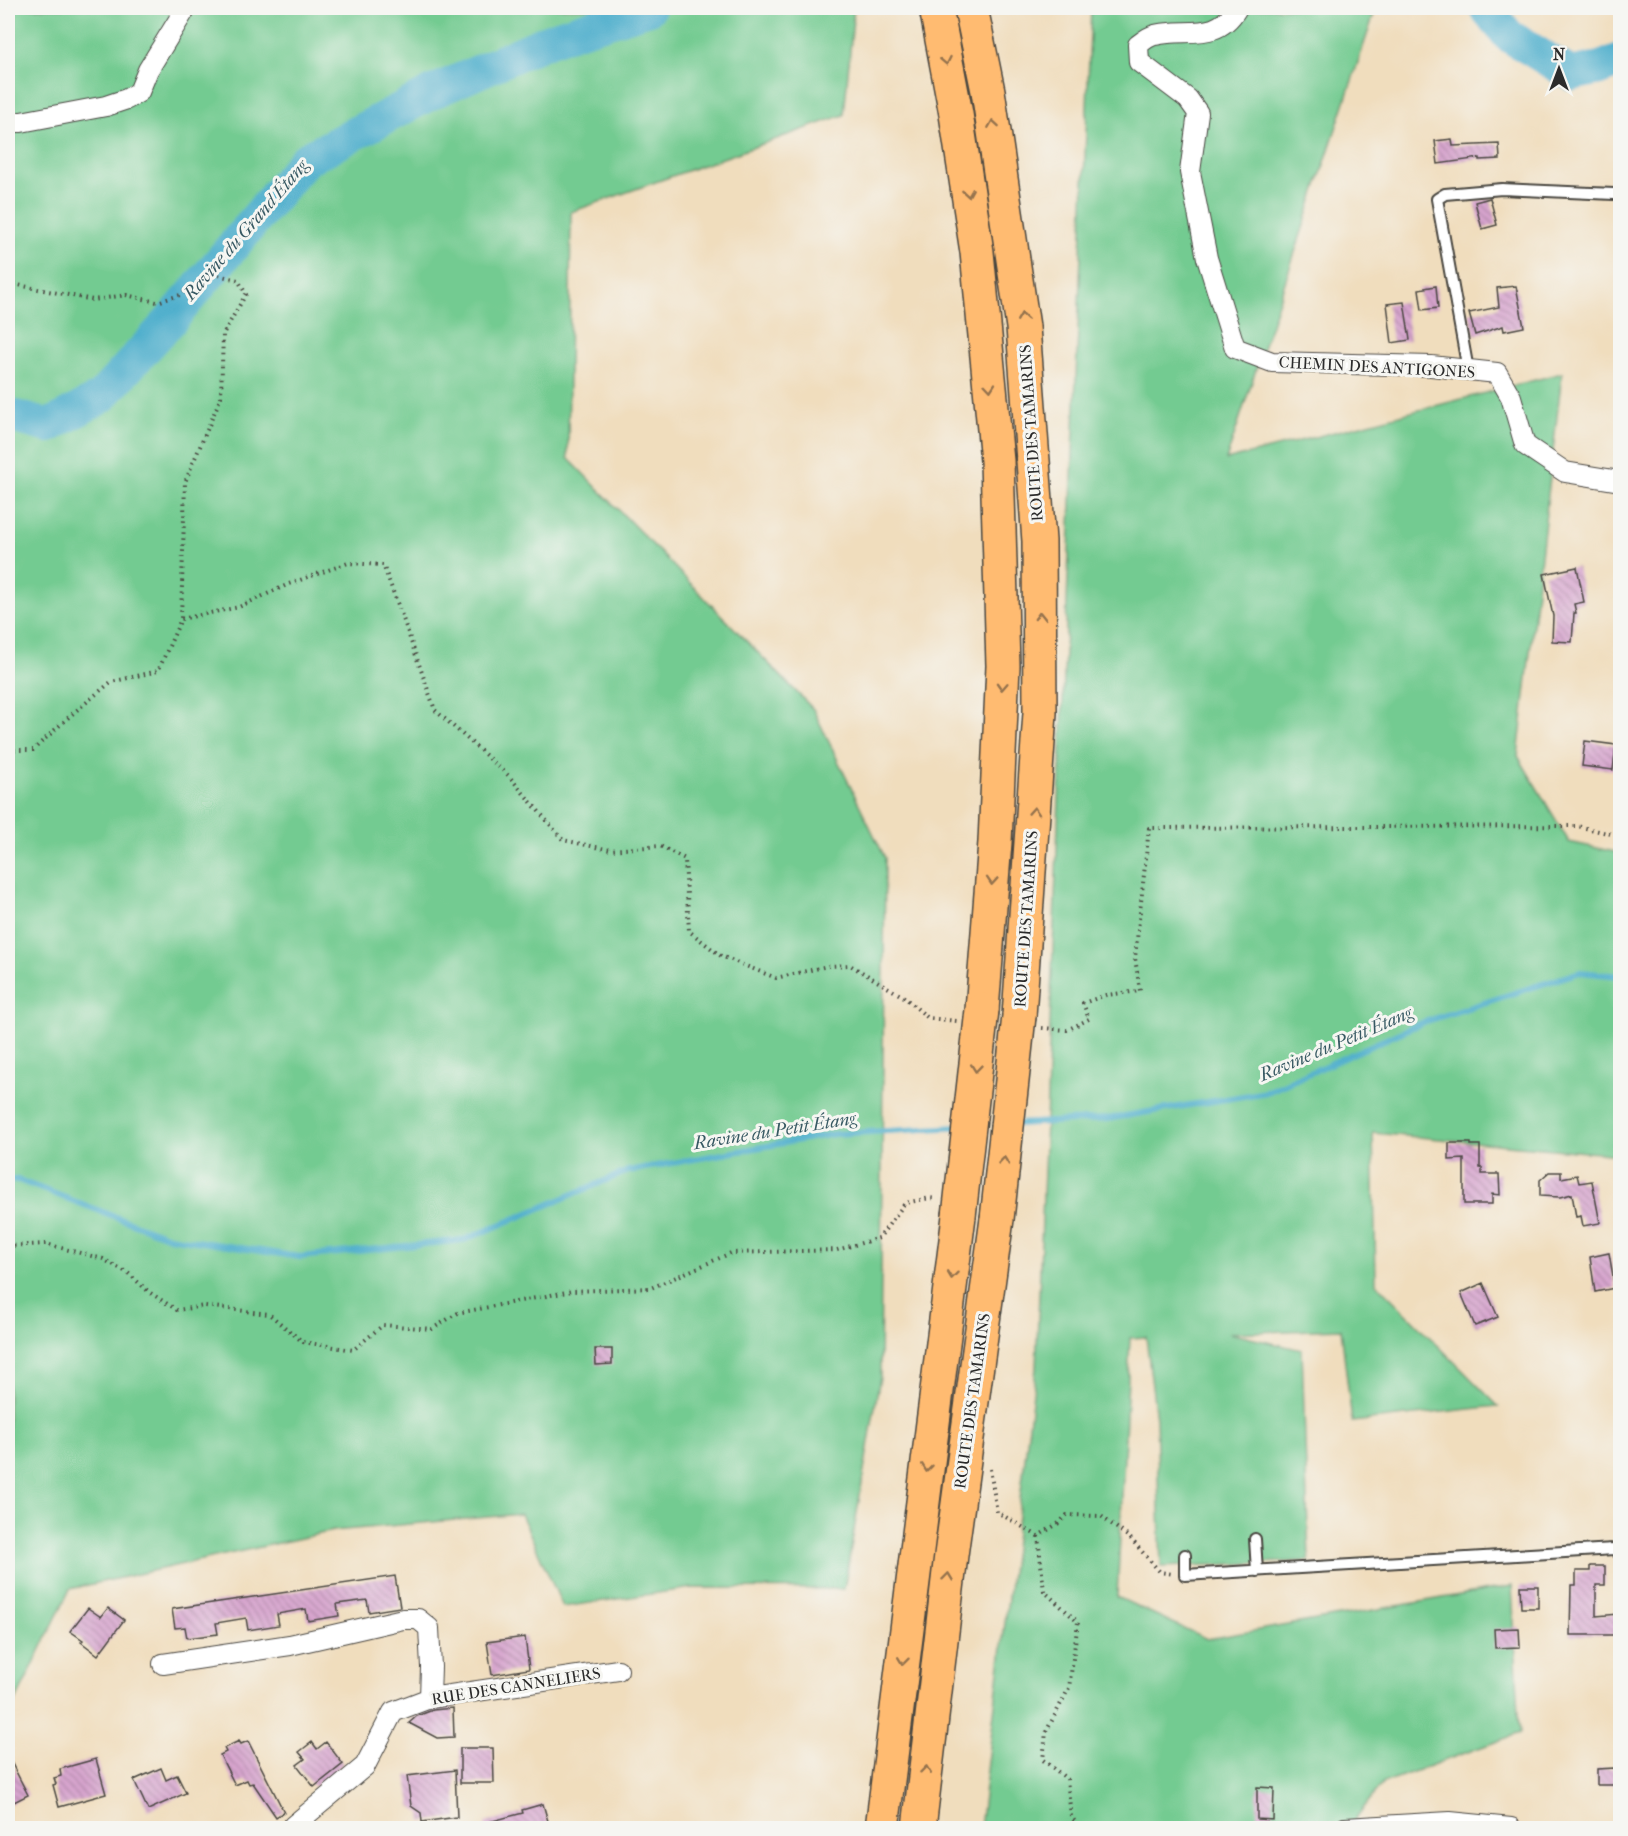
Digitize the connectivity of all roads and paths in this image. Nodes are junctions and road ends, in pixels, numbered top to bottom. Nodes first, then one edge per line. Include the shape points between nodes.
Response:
1 (186, 8) edge
2 (936, 8) edge
3 (971, 8) edge
4 (1237, 8) edge
5 (8, 122) edge
6 (1614, 194) dead end
7 (8, 283) edge
8 (1468, 370) junction
9 (1620, 481) edge
10 (181, 619) junction
11 (8, 750) edge
12 (1620, 836) edge
13 (973, 1016) junction
14 (1026, 1022) junction
15 (950, 1208) junction
16 (8, 1245) edge
17 (990, 1461) dead end
18 (1038, 1536) junction
19 (1255, 1539) dead end
20 (1185, 1554) dead end
21 (1620, 1554) edge
22 (1257, 1571) junction
23 (1185, 1575) junction
24 (163, 1664) dead end
25 (618, 1670) dead end
26 (430, 1698) junction
27 (288, 1828) edge
28 (882, 1828) edge
29 (919, 1828) edge
30 (1079, 1828) edge
31 (1185, 1828) edge
32 (1195, 1828) edge
33 (1345, 1828) edge
34 (1511, 1828) edge

1 - 5 street via 139,92 133,96 106,106
2 -> 13 highway via 977,252 997,461 1003,666 995,842
14 -> 3 highway, ROUTE DES TAMARINS via 1040,714 1039,541 1023,327 988,91
4 - 8 street, CHEMIN DES ANTIGONES via 1230,19 1208,31 1153,35 1138,45 1139,62 1188,99 1198,113 1190,172 1207,258 1235,348 1272,362
6 - 8 lane via 1502,189 1437,198
7 - 10 path via 93,300 126,295 157,302 180,295 210,273 238,280 246,294 223,334 220,397 185,482
8 - 9 street, CHEMIN DES ANTIGONES via 1497,373 1511,397 1525,445 1565,472
10 - 11 path via 158,671 111,682 33,750
10 - 13 path via 239,607 348,563 383,565 435,710 509,776 563,840 610,850 660,846 685,859 689,931 721,956 776,978 850,965 904,997 928,1018
12 - 14 path via 1576,826 1149,828 1135,958 1140,991 1106,995 1083,1003 1089,1019 1067,1030
13 -> 15 highway, bridge
29 -> 14 highway, ROUTE DES TAMARINS, bridge via 951,1554
15 - 16 path via 930,1198 905,1203 879,1238 837,1250 731,1253 651,1288 572,1291 458,1313 432,1329 383,1325 353,1350 303,1342 269,1314 205,1306 177,1310 103,1259 46,1244
15 -> 28 highway
17 - 18 path via 997,1512
18 - 23 path via 1067,1515 1101,1516 1131,1538 1160,1572
18 - 30 path via 1044,1591 1078,1622 1069,1688 1046,1732 1042,1760 1067,1779 1071,1816
19 - 22 lane
20 - 23 lane
21 - 22 lane via 1614,1549
22 - 23 lane
24 - 26 street via 290,1645 418,1619 429,1628
25 - 26 street, RUE DES CANNELIERS
26 - 27 street, RUE DES CANNELIERS via 393,1712 365,1766
31 - 32 path
33 - 34 street via 1450,1822

